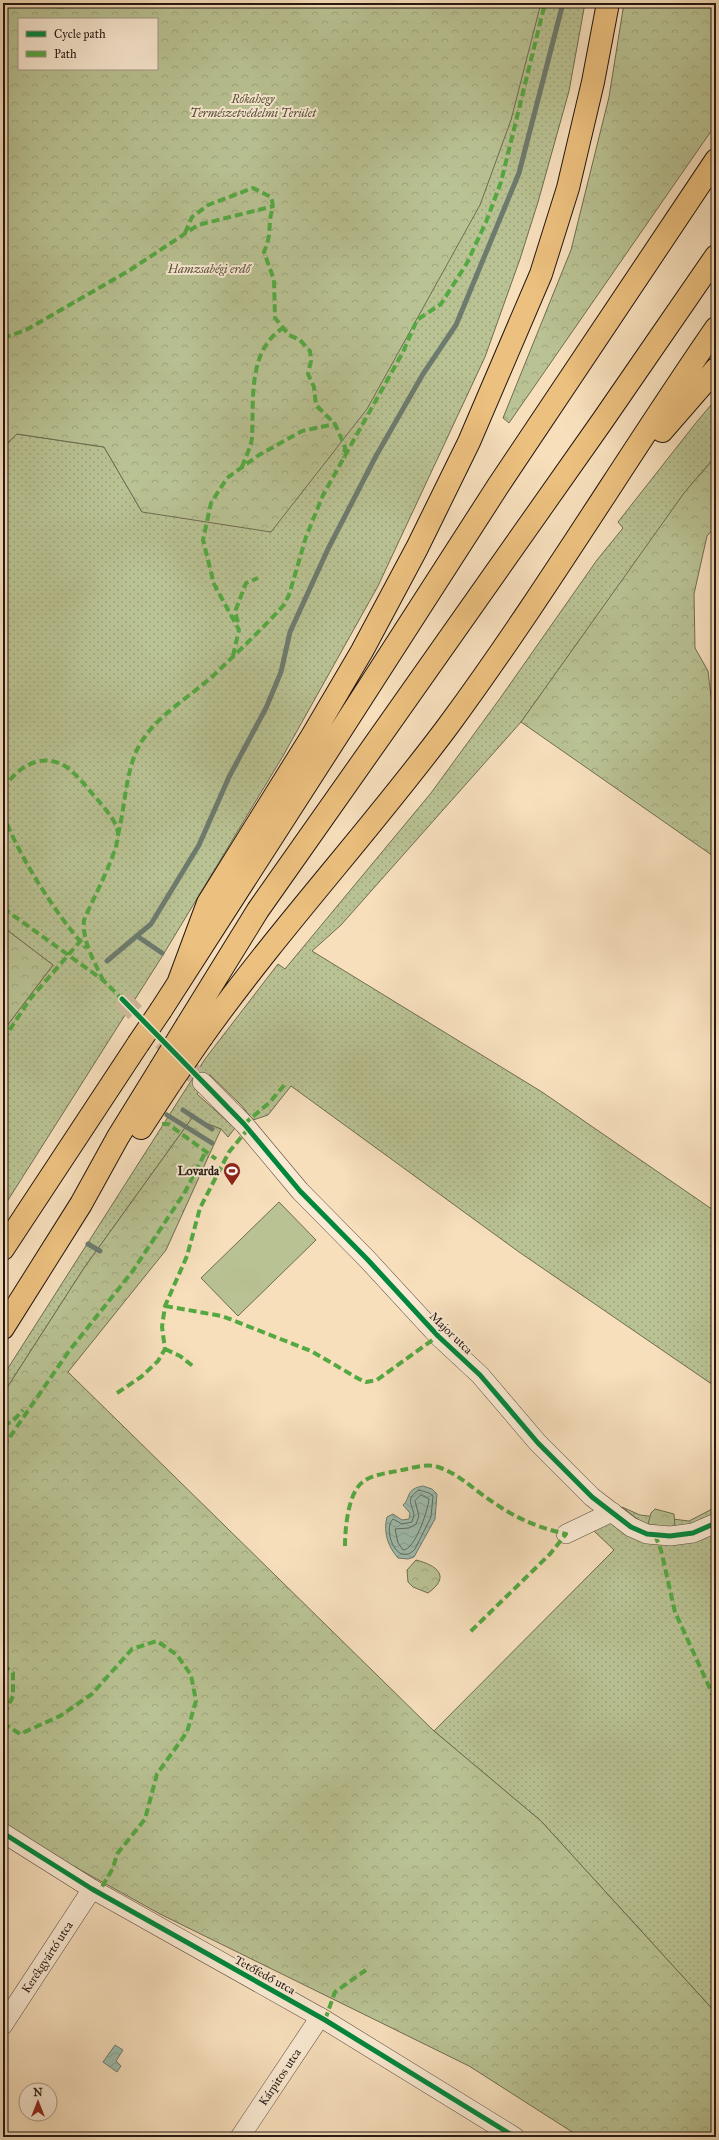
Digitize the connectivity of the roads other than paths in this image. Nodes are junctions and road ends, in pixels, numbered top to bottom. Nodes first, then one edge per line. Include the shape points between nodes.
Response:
1 (608, 3) edge
2 (716, 160) edge
3 (716, 256) edge
4 (716, 328) edge
5 (716, 369) edge
6 (544, 589) junction
7 (179, 981) junction
8 (194, 1031) junction
9 (202, 1082) tunnel mouth
10 (3, 1249) edge
11 (3, 1328) edge
12 (612, 1512) junction
13 (716, 1523) edge
14 (566, 1534) dead end
15 (3, 1834) edge
16 (92, 1889) junction
17 (320, 2017) junction
18 (3, 2025) edge
19 (240, 2137) edge
20 (515, 2137) edge

1 - 7 highway via 593,82 568,188 541,274 469,442 417,548 362,651 208,903
2 - 7 highway via 498,486
3 - 8 highway via 258,910
4 - 6 highway
5 - 6 highway via 659,434
6 - 8 highway via 448,725 396,793 232,995
7 - 10 highway, bridge
8 - 11 highway, bridge via 165,1075 118,1137 81,1204
9 - 12 street, Major utca via 244,1124 300,1191 438,1336 480,1375 538,1443 592,1497
12 - 13 street, Major utca via 631,1527 647,1534 670,1536 693,1533
12 - 14 street
15 - 16 street, Tetőfedő utca
16 - 17 street, Tetőfedő utca
16 - 18 street, Kerékgyártó utca
17 - 19 street, Kárpitos utca
17 - 20 street, Tetőfedő utca

